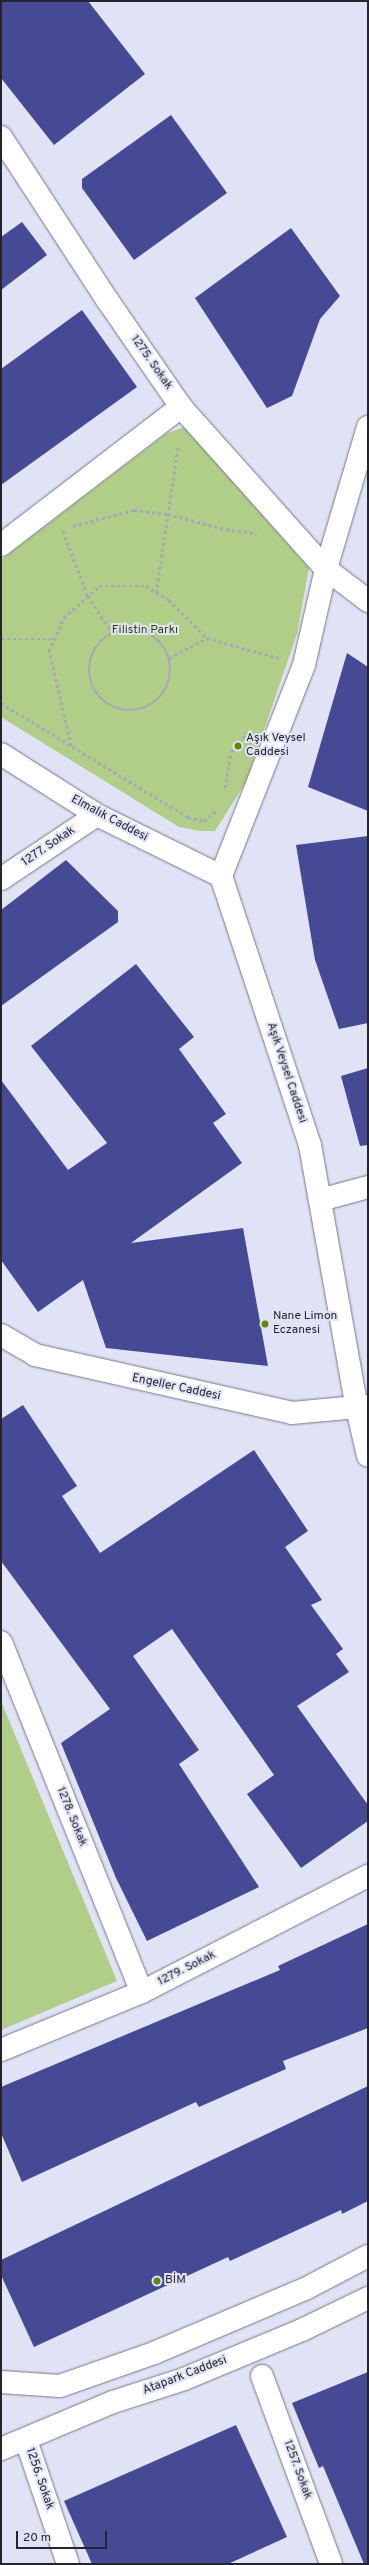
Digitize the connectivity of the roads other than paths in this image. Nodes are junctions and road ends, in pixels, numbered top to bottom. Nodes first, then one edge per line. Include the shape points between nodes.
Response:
1 (1, 137) edge
2 (181, 406) junction
3 (368, 427) edge
4 (1, 545) edge
5 (326, 569) junction
6 (368, 601) edge
7 (1, 754) edge
8 (97, 815) junction
9 (221, 876) junction
10 (1, 879) edge
11 (368, 1187) edge
12 (320, 1200) junction
13 (1, 1335) edge
14 (362, 1407) edge
15 (368, 1456) edge
16 (1, 1642) edge
17 (368, 1876) edge
18 (142, 1992) junction
19 (1, 2050) edge
20 (368, 2256) edge
21 (368, 2298) edge
22 (262, 2376) dead end
23 (1, 2382) edge
24 (26, 2440) junction
25 (1, 2449) edge
26 (68, 2564) edge
27 (331, 2564) edge

1 - 2 street, 1275. Sokak via 108,301
2 - 4 street
2 - 5 street, 1275. Sokak
3 - 5 street
5 - 6 street, 1275. Sokak
5 - 9 street via 304,665
7 - 8 street, Elmalık Caddesi
8 - 9 street, Elmalık Caddesi
8 - 10 street, 1277. Sokak
9 - 12 street, Aşık Veysel Caddesi via 310,1145
11 - 12 street
12 - 14 street, Aşık Veysel Caddesi
13 - 14 street, Engeller Caddesi via 36,1355 292,1413
14 - 15 street, Aşık Veysel Caddesi
16 - 18 street, 1278. Sokak
17 - 18 street, 1279. Sokak
18 - 19 street, 1279. Sokak
20 - 23 street via 305,2289 161,2350 60,2386
21 - 24 street, Atapark Caddesi via 184,2379 113,2402
22 - 27 street, 1257. Sokak
24 - 25 street, Atapark Caddesi
24 - 26 street, 1256. Sokak

